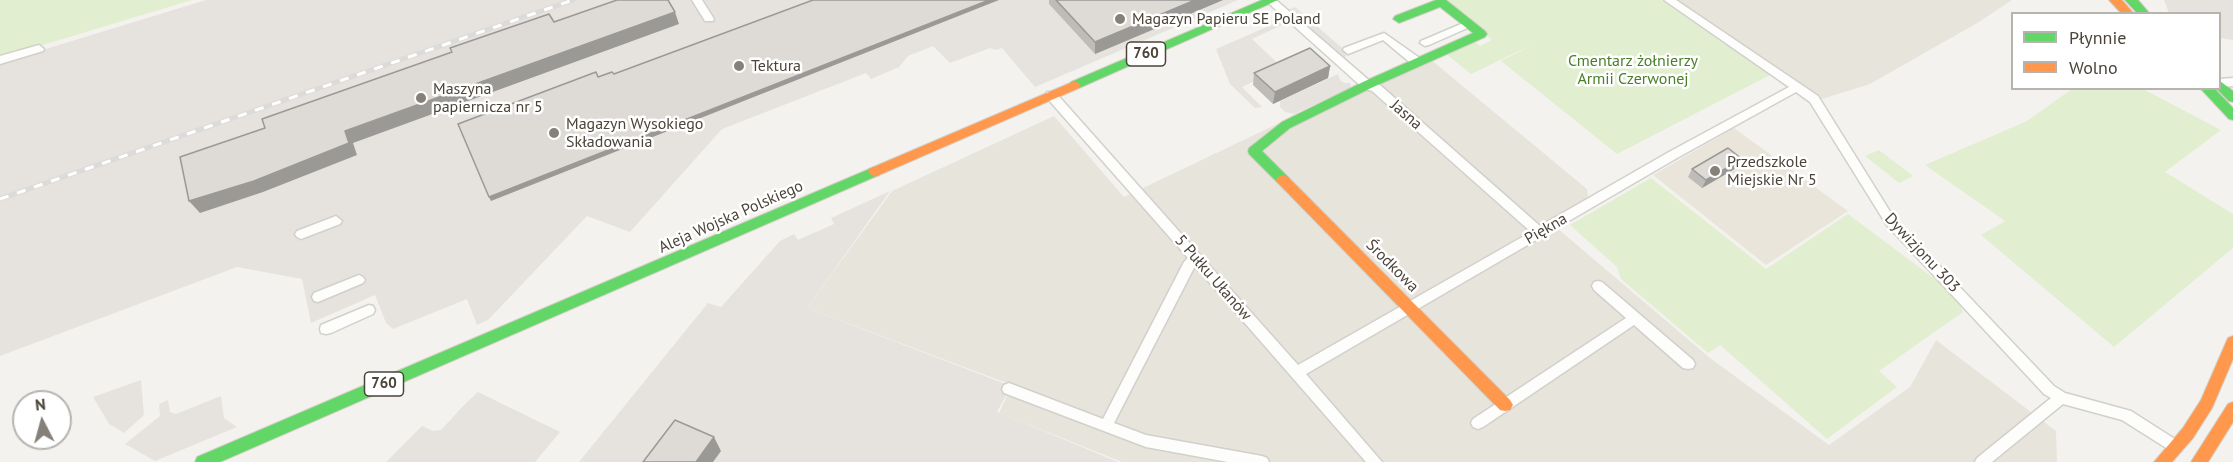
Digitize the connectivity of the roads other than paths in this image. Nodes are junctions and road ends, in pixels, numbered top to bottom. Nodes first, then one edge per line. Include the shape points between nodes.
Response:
1 (697, 0) edge
2 (1271, 0) edge
3 (1669, 0) edge
4 (2115, 0) edge
5 (2131, 0) edge
6 (2127, 12) edge
7 (2143, 12) edge
8 (1399, 19) dead end
9 (709, 20) dead end
10 (1468, 24) junction
11 (1425, 43) dead end
12 (39, 49) dead end
13 (1348, 50) dead end
14 (0, 60) edge
15 (1417, 62) junction
16 (1367, 85) junction
17 (2221, 85) edge
18 (1797, 87) junction
19 (2208, 90) edge
20 (1051, 95) junction
21 (2233, 98) edge
22 (2233, 116) edge
23 (336, 220) dead end
24 (1540, 233) junction
25 (301, 234) dead end
26 (1196, 259) junction
27 (359, 280) dead end
28 (1598, 286) dead end
29 (318, 297) dead end
30 (1410, 308) junction
31 (369, 310) dead end
32 (1635, 318) junction
33 (326, 329) dead end
34 (2233, 342) edge
35 (1688, 364) dead end
36 (1296, 373) junction
37 (1009, 389) dead end
38 (2061, 398) junction
39 (1505, 405) junction
40 (2233, 410) edge
41 (1478, 423) dead end
42 (1106, 426) junction
43 (2176, 447) junction
44 (203, 462) edge
45 (1262, 462) edge
46 (1375, 462) edge
47 (1982, 462) edge
48 (2162, 462) edge
49 (2199, 462) edge

1 - 9 street
2 - 16 street, Jasna
2 - 20 main road, Aleja Wojska Polskiego / 760
3 - 18 street, Dywizjonu 303
4 - 6 main road
5 - 7 main road
8 - 10 main road via 1439,2
10 - 11 street
10 - 15 main road via 1481,34
12 - 14 street
13 - 15 street via 1384,36
15 - 16 main road
16 - 24 street, Jasna via 1376,88
16 - 30 main road, Środkowa via 1286,124 1254,151
17 - 21 main road
18 - 24 street, Piękna
18 - 38 street, Dywizjonu 303 via 1814,99 1890,221 2049,390
19 - 22 main road
20 - 26 street, 5 Pułku Ułanów
20 - 44 main road, Aleja Wojska Polskiego / 760
23 - 25 street
24 - 30 street, Piękna
26 - 36 street, 5 Pułku Ułanów
26 - 42 street via 1188,265
27 - 29 street
28 - 32 street
30 - 36 street, Piękna
30 - 39 main road, Środkowa
31 - 33 street
32 - 35 street
32 - 39 street
34 - 43 main road via 2207,403
36 - 46 street, 5 Pułku Ułanów
37 - 42 street
38 - 43 street, Dywizjonu 303 via 2126,415
38 - 47 street
39 - 41 street
40 - 49 main road
42 - 45 street via 1156,444
43 - 48 main road

